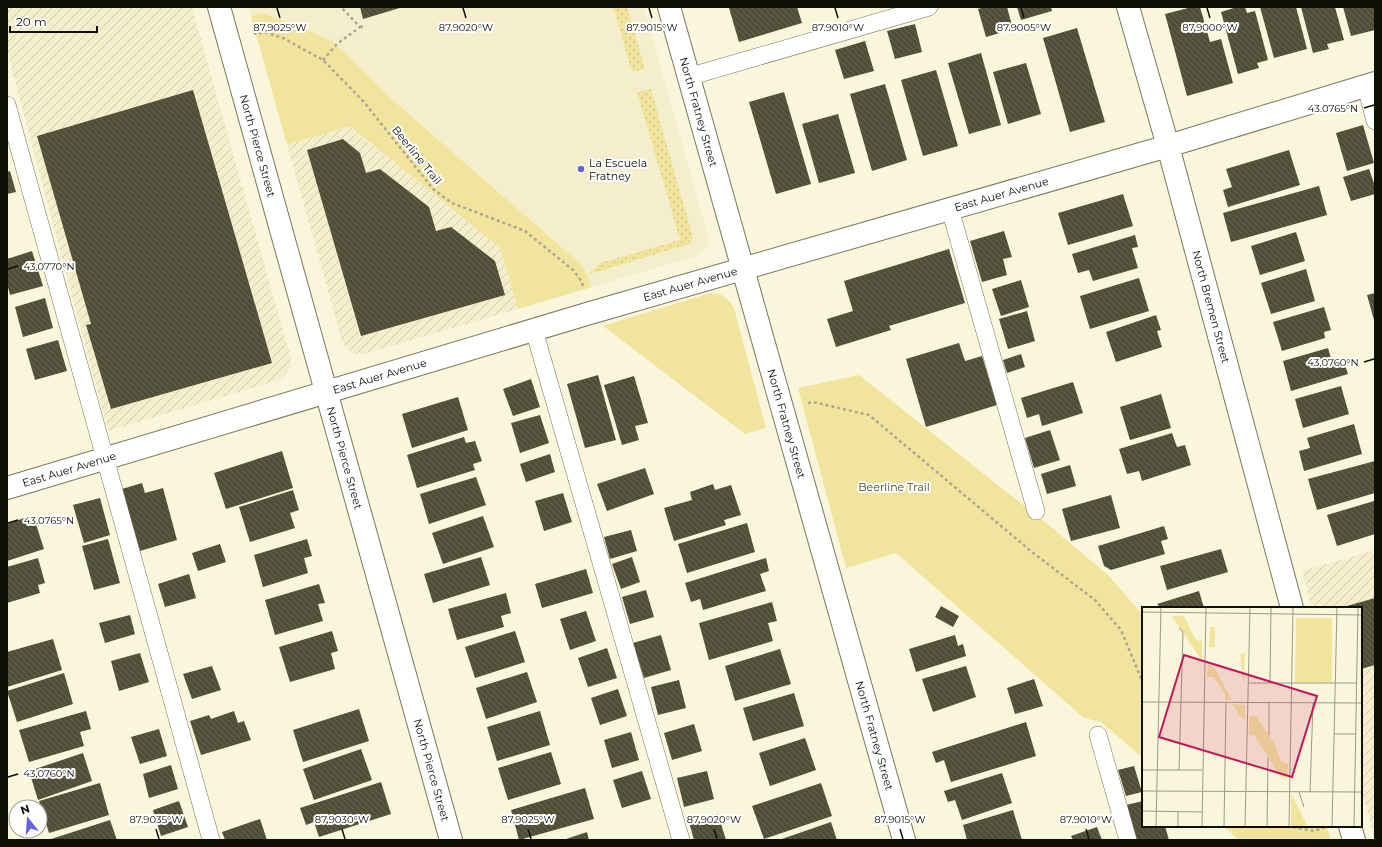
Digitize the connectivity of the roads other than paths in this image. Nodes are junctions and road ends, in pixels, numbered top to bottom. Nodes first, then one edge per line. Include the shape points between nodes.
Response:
1 (219, 7) edge
2 (669, 7) edge
3 (930, 7) edge
4 (1128, 7) edge
5 (894, 12) edge
6 (688, 77) junction
7 (1370, 85) edge
8 (7, 105) edge
9 (1375, 121) edge
10 (1168, 146) junction
11 (950, 209) junction
12 (743, 268) junction
13 (534, 330) junction
14 (326, 393) junction
15 (106, 458) junction
16 (7, 488) edge
17 (1036, 511) dead end
18 (1292, 607) edge
19 (1098, 735) dead end
20 (1350, 827) edge
21 (211, 840) edge
22 (451, 840) edge
23 (680, 840) edge
24 (904, 840) edge
25 (1128, 840) edge
26 (1354, 840) edge

1 - 14 street, North Pierce Street
2 - 6 street, North Fratney Street
3 - 5 lane
4 - 10 street, North Bremen Street
5 - 6 lane
6 - 12 street, North Fratney Street
7 - 9 lane
7 - 10 street, East Auer Avenue
8 - 15 lane
10 - 11 street, East Auer Avenue
10 - 18 street, North Bremen Street
11 - 12 street, East Auer Avenue
11 - 17 lane
12 - 13 street, East Auer Avenue
12 - 24 street, North Fratney Street
13 - 14 street, East Auer Avenue
13 - 23 lane
14 - 15 street, East Auer Avenue
14 - 22 street, North Pierce Street
15 - 16 street, East Auer Avenue
15 - 21 lane
19 - 25 lane
20 - 26 street

